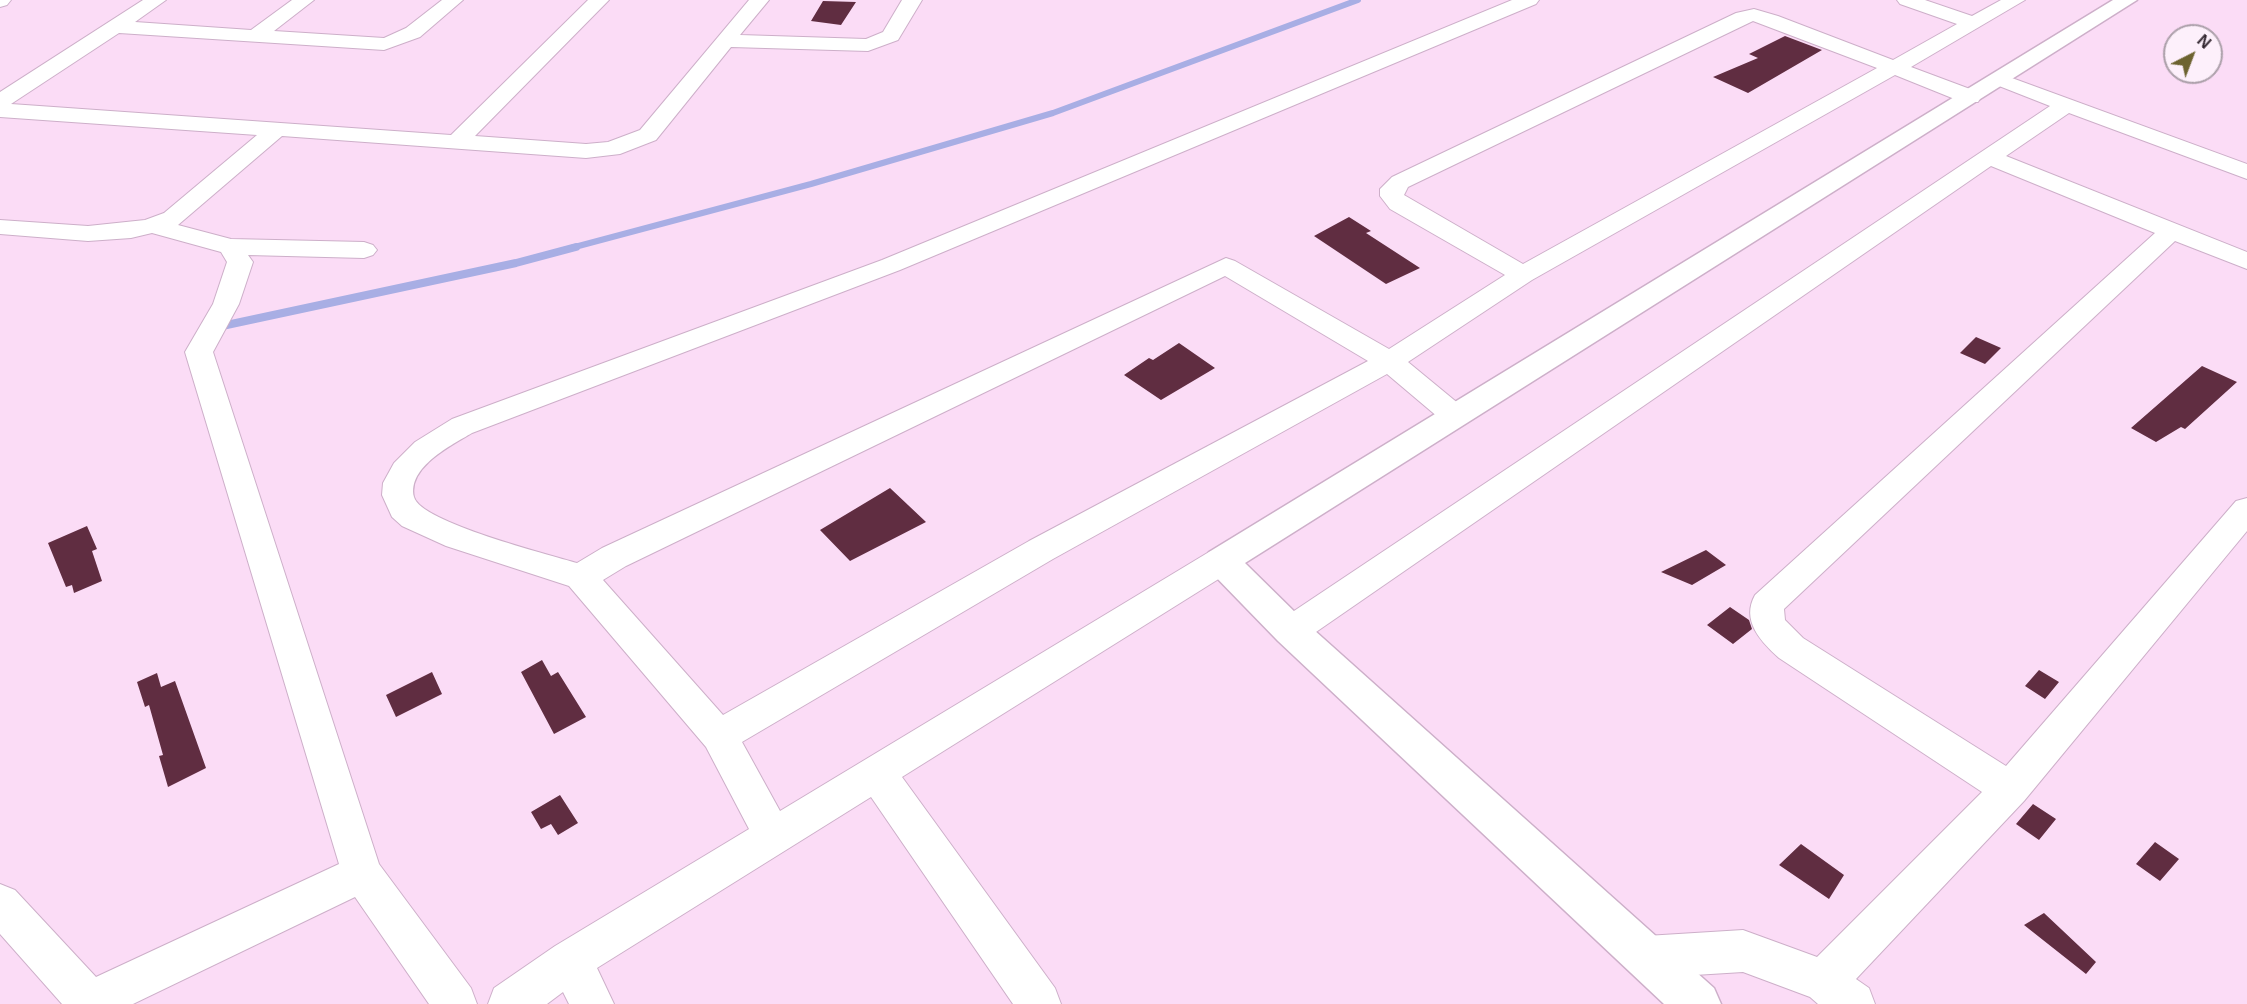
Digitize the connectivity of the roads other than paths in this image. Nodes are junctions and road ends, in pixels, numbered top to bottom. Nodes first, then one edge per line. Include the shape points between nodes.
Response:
1 (156, 0) edge
2 (304, 0) edge
3 (453, 0) edge
4 (599, 0) edge
5 (759, 0) edge
6 (912, 0) edge
7 (1529, 0) edge
8 (1907, 0) edge
9 (2015, 0) edge
10 (2127, 0) edge
11 (1972, 23) junction
12 (114, 27) junction
13 (255, 36) junction
14 (728, 40) junction
15 (1896, 67) junction
16 (2001, 80) junction
17 (1971, 97) junction
18 (0, 102) edge
19 (2066, 105) junction
20 (0, 110) edge
21 (276, 130) junction
22 (457, 142) junction
23 (1988, 157) junction
24 (2247, 172) edge
25 (155, 226) junction
26 (0, 227) edge
27 (2172, 230) junction
28 (230, 247) junction
29 (364, 250) dead end
30 (2247, 261) edge
31 (1523, 275) junction
32 (1389, 361) junction
33 (1455, 416) junction
34 (2247, 509) edge
35 (1221, 561) junction
36 (581, 577) junction
37 (1291, 631) junction
38 (719, 736) junction
39 (877, 774) junction
40 (2010, 789) junction
41 (774, 838) junction
42 (362, 873) junction
43 (0, 904) edge
44 (1646, 957) junction
45 (570, 960) junction
46 (1839, 992) edge
47 (87, 1003) edge
48 (455, 1004) edge
49 (510, 1004) edge
50 (592, 1004) edge
51 (1039, 1004) edge
52 (1698, 1004) edge

1 - 12 street
2 - 13 street
3 - 13 street via 412,35 384,44
4 - 22 street
5 - 14 street
6 - 14 street via 891,36 868,45
7 - 36 street via 891,265 462,426 429,444 407,465 397,491 403,510 425,527
8 - 11 street
9 - 11 street
10 - 16 street
11 - 15 street
12 - 13 street
12 - 18 street
14 - 22 street via 648,135 636,141 612,149 586,151
15 - 17 street
15 - 31 street
15 - 31 street via 1771,20 1743,16 1392,189 1399,204
16 - 17 street
16 - 19 street
17 - 33 street
19 - 23 street
19 - 24 street
20 - 21 street
21 - 22 street
21 - 25 street via 173,218
23 - 27 street
23 - 37 street
25 - 26 street via 95,236
25 - 28 street
27 - 30 street
27 - 40 street via 1767,604 1765,616 1773,633 1791,648
28 - 29 street
28 - 42 street via 240,262 226,304 199,352
31 - 32 street
32 - 33 street
32 - 36 street via 1226,266 614,557
32 - 38 street via 1041,550
33 - 35 street
34 - 40 street
35 - 37 street
35 - 39 street
36 - 38 street
37 - 44 street
38 - 41 street
39 - 41 street
39 - 51 street
40 - 46 street
41 - 45 street
42 - 47 street
42 - 48 street
43 - 47 street
44 - 46 street via 1743,951
44 - 52 street
45 - 49 street
45 - 50 street

